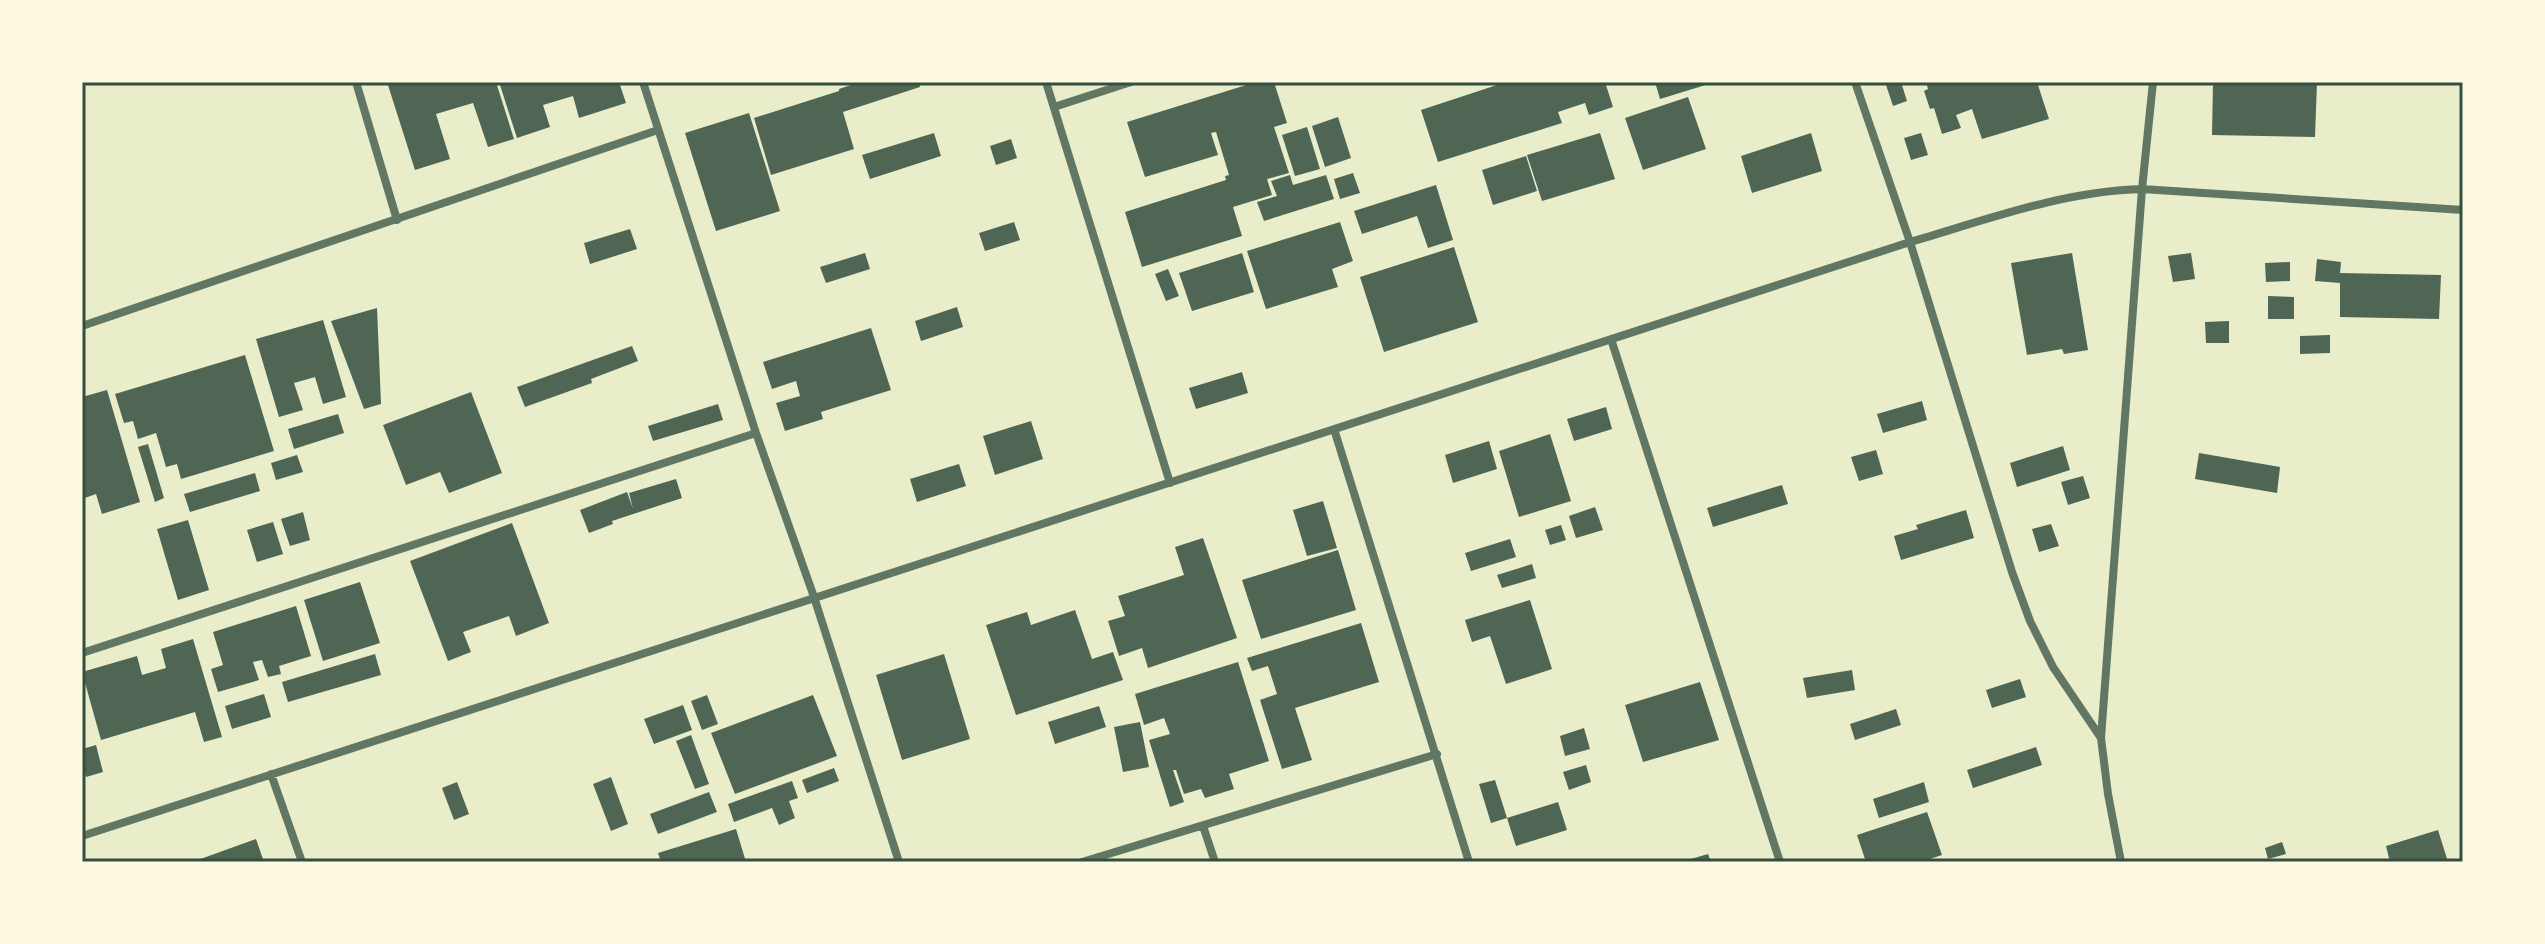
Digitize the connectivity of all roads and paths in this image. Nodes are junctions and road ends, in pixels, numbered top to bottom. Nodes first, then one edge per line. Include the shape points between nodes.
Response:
1 (356, 82) edge
2 (643, 82) edge
3 (1046, 82) edge
4 (1131, 82) edge
5 (1855, 82) edge
6 (2153, 82) edge
7 (1054, 107) junction
8 (658, 130) junction
9 (2142, 189) junction
10 (2463, 210) edge
11 (397, 220) junction
12 (1910, 242) junction
13 (82, 326) edge
14 (1611, 339) junction
15 (1334, 429) junction
16 (756, 433) junction
17 (1170, 483) junction
18 (814, 597) junction
19 (82, 653) edge
20 (2101, 738) junction
21 (1437, 754) junction
22 (271, 774) junction
23 (1203, 826) junction
24 (82, 836) edge
25 (302, 862) edge
26 (899, 862) edge
27 (1082, 862) edge
28 (1215, 862) edge
29 (1469, 862) edge
30 (1780, 862) edge
31 (2121, 862) edge

1 - 11 street
2 - 8 street
3 - 7 street
4 - 7 street
5 - 12 street
6 - 9 street
7 - 17 street
8 - 11 street
8 - 16 street
9 - 10 street
9 - 12 street via 2090,193
9 - 20 street
11 - 13 street
12 - 14 street
12 - 20 street via 2030,621 2053,667
14 - 15 street
14 - 30 street
15 - 17 street
15 - 21 street
16 - 18 street
16 - 19 street
17 - 18 street
18 - 22 street
18 - 26 street
20 - 31 street
21 - 23 street
21 - 29 street
22 - 24 street
22 - 25 street
23 - 27 street
23 - 28 street

